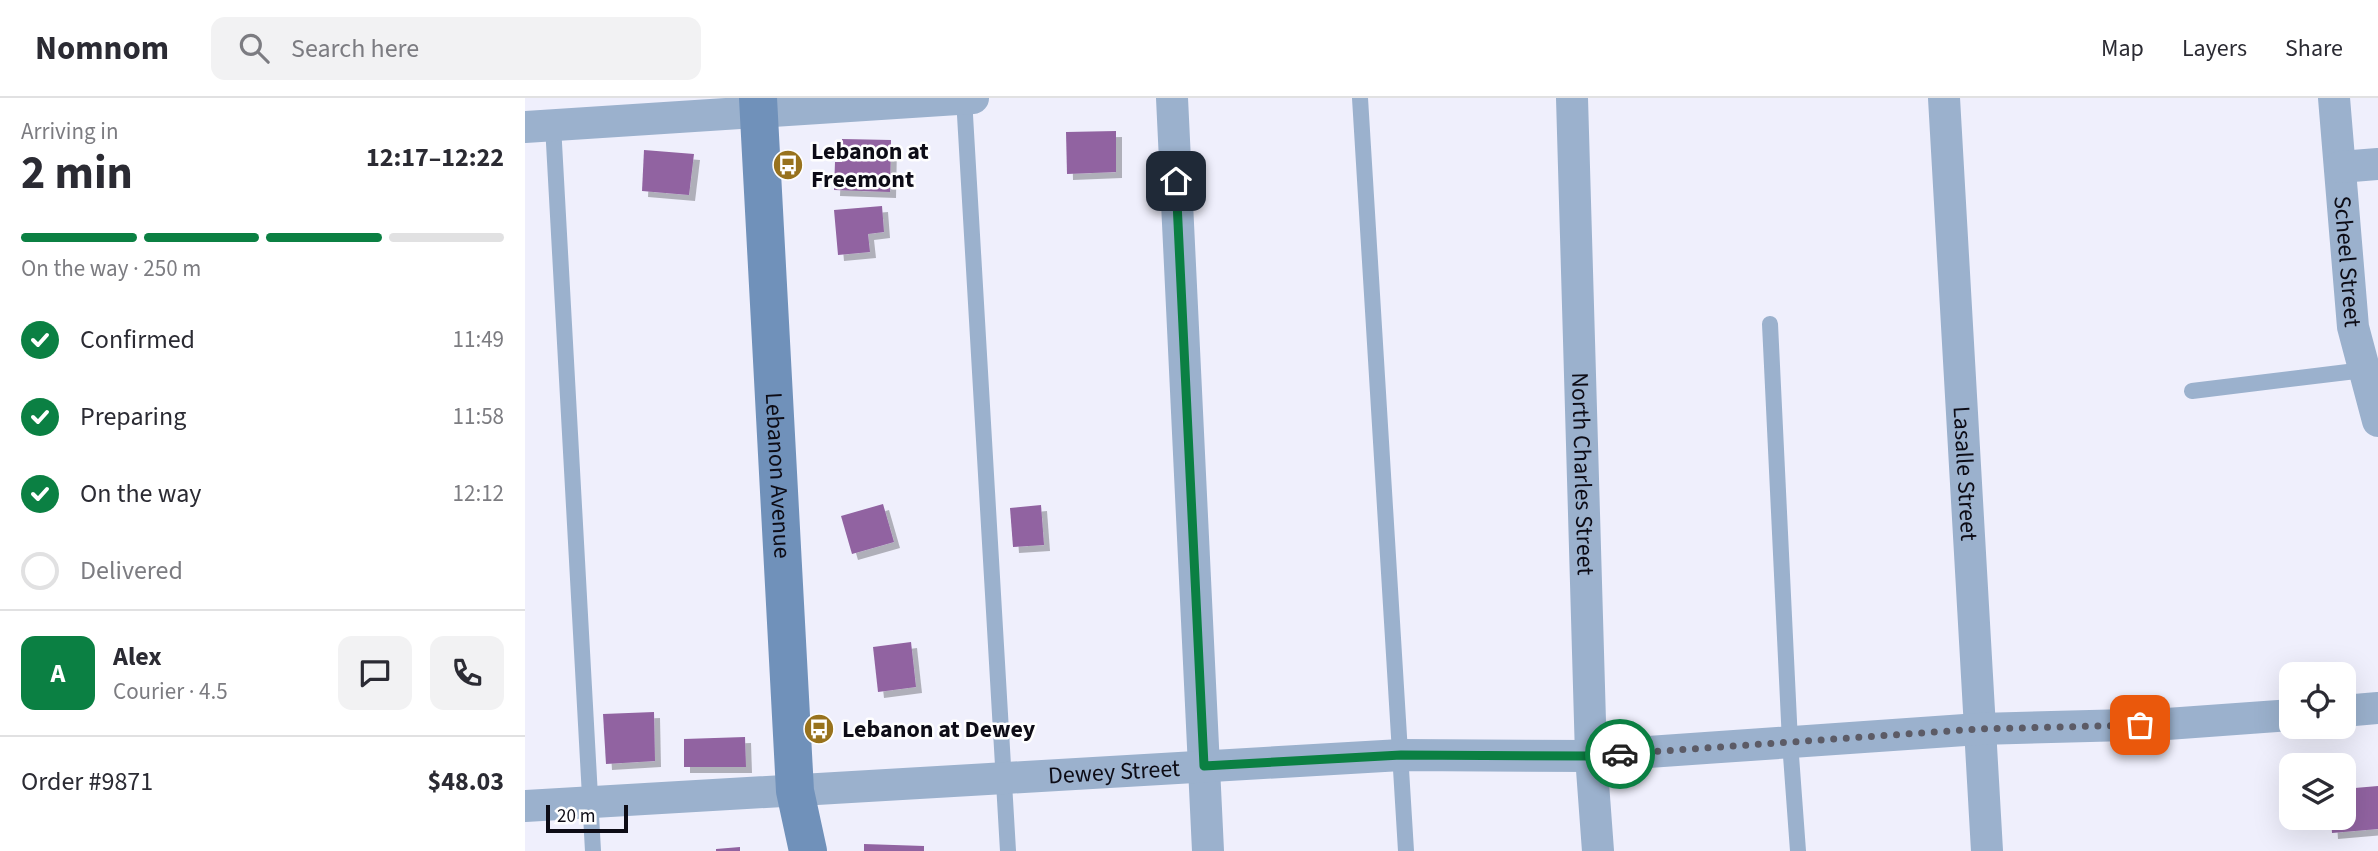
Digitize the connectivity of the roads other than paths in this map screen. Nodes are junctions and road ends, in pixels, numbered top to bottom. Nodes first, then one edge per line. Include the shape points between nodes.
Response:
1 (964, 98) edge
2 (973, 98) edge
3 (1172, 98) edge
4 (1360, 98) edge
5 (1572, 98) edge
6 (1944, 98) edge
7 (2334, 98) edge
8 (758, 105) edge
9 (539, 126) edge
10 (2378, 164) edge
11 (2340, 167) junction
12 (1770, 324) dead end
13 (2364, 370) junction
14 (2192, 391) dead end
15 (2378, 421) edge
16 (2378, 708) edge
17 (2356, 710) edge
18 (2279, 716) edge
19 (1979, 729) junction
20 (1790, 741) junction
21 (1401, 755) junction
22 (1591, 756) junction
23 (1204, 766) junction
24 (1003, 779) junction
25 (795, 792) junction
26 (590, 802) junction
27 (525, 806) edge
28 (593, 851) edge
29 (808, 851) edge
30 (1008, 851) edge
31 (1208, 851) edge
32 (1406, 851) edge
33 (1598, 851) edge
34 (1798, 851) edge
35 (1987, 851) edge

1 - 2 street
1 - 8 street
1 - 24 lane
3 - 23 street
4 - 21 lane
5 - 22 street, North Charles Street
6 - 19 street, Lasalle Street
7 - 11 street, Scheel Street
8 - 9 street
8 - 25 main road, Lebanon Avenue
9 - 26 lane
10 - 11 street
11 - 13 street, Scheel Street via 2353,327
12 - 20 lane
13 - 14 lane
13 - 15 street, Scheel Street
16 - 17 street
18 - 19 street, Dewey Street
19 - 20 street, Dewey Street
19 - 35 street, Lasalle Street
20 - 22 street, Dewey Street
20 - 34 lane
21 - 22 street, Dewey Street
21 - 23 street, Dewey Street
21 - 32 lane
22 - 33 street, North Charles Street
23 - 24 street, Dewey Street
23 - 31 street
24 - 25 street, Dewey Street
24 - 30 lane
25 - 26 street, Dewey Street
25 - 29 main road, Lebanon Avenue
26 - 27 street, Dewey Street
26 - 28 lane

